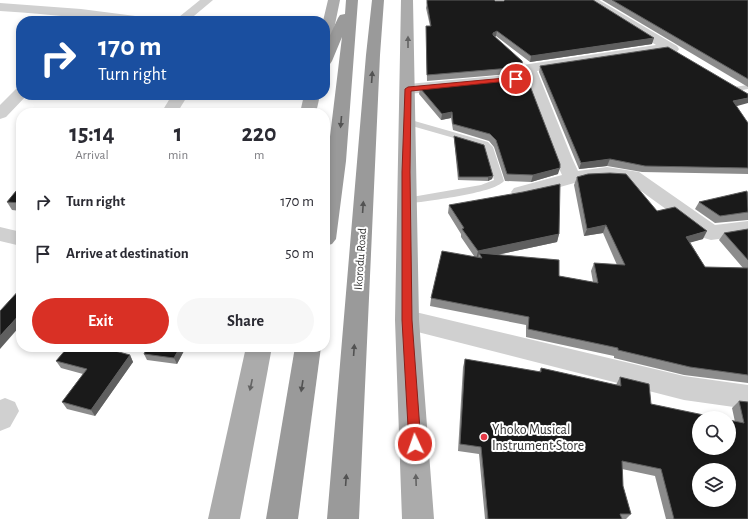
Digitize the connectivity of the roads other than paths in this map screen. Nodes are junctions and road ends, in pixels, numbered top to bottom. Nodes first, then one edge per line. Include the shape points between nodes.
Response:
1 (207, 0) edge
2 (334, 0) edge
3 (351, 0) edge
4 (407, 0) edge
5 (592, 0) edge
6 (380, 5) edge
7 (0, 7) edge
8 (82, 16) edge
9 (186, 16) edge
10 (330, 17) edge
11 (668, 47) junction
12 (330, 49) edge
13 (681, 55) edge
14 (528, 69) junction
15 (725, 82) edge
16 (408, 89) junction
17 (744, 90) edge
18 (16, 97) edge
19 (0, 114) edge
20 (408, 122) junction
21 (573, 178) junction
22 (520, 192) edge
23 (406, 201) junction
24 (330, 206) edge
25 (748, 228) edge
26 (0, 234) edge
27 (16, 238) edge
28 (407, 320) junction
29 (258, 352) edge
30 (307, 352) edge
31 (748, 397) edge
32 (224, 519) edge
33 (282, 519) edge
34 (344, 519) edge
35 (418, 519) edge

1 - 9 street
2 - 10 main road
3 - 12 highway
3 -> 24 highway via 337,161
16 -> 4 main road
5 - 11 street
34 -> 6 highway, Ikorodu Road
7 - 8 street
11 - 13 street
11 - 14 street
14 - 16 street via 524,79
14 - 21 street
15 - 17 street
16 - 20 main road
18 - 19 street
20 - 23 main road
20 - 23 lane via 485,144 489,147 499,181 482,188
21 - 22 street
21 - 25 street via 607,173 632,176 710,233
23 - 28 main road
26 - 27 street
28 - 31 street via 684,388
35 -> 28 main road
29 -> 32 main road
30 -> 33 highway

